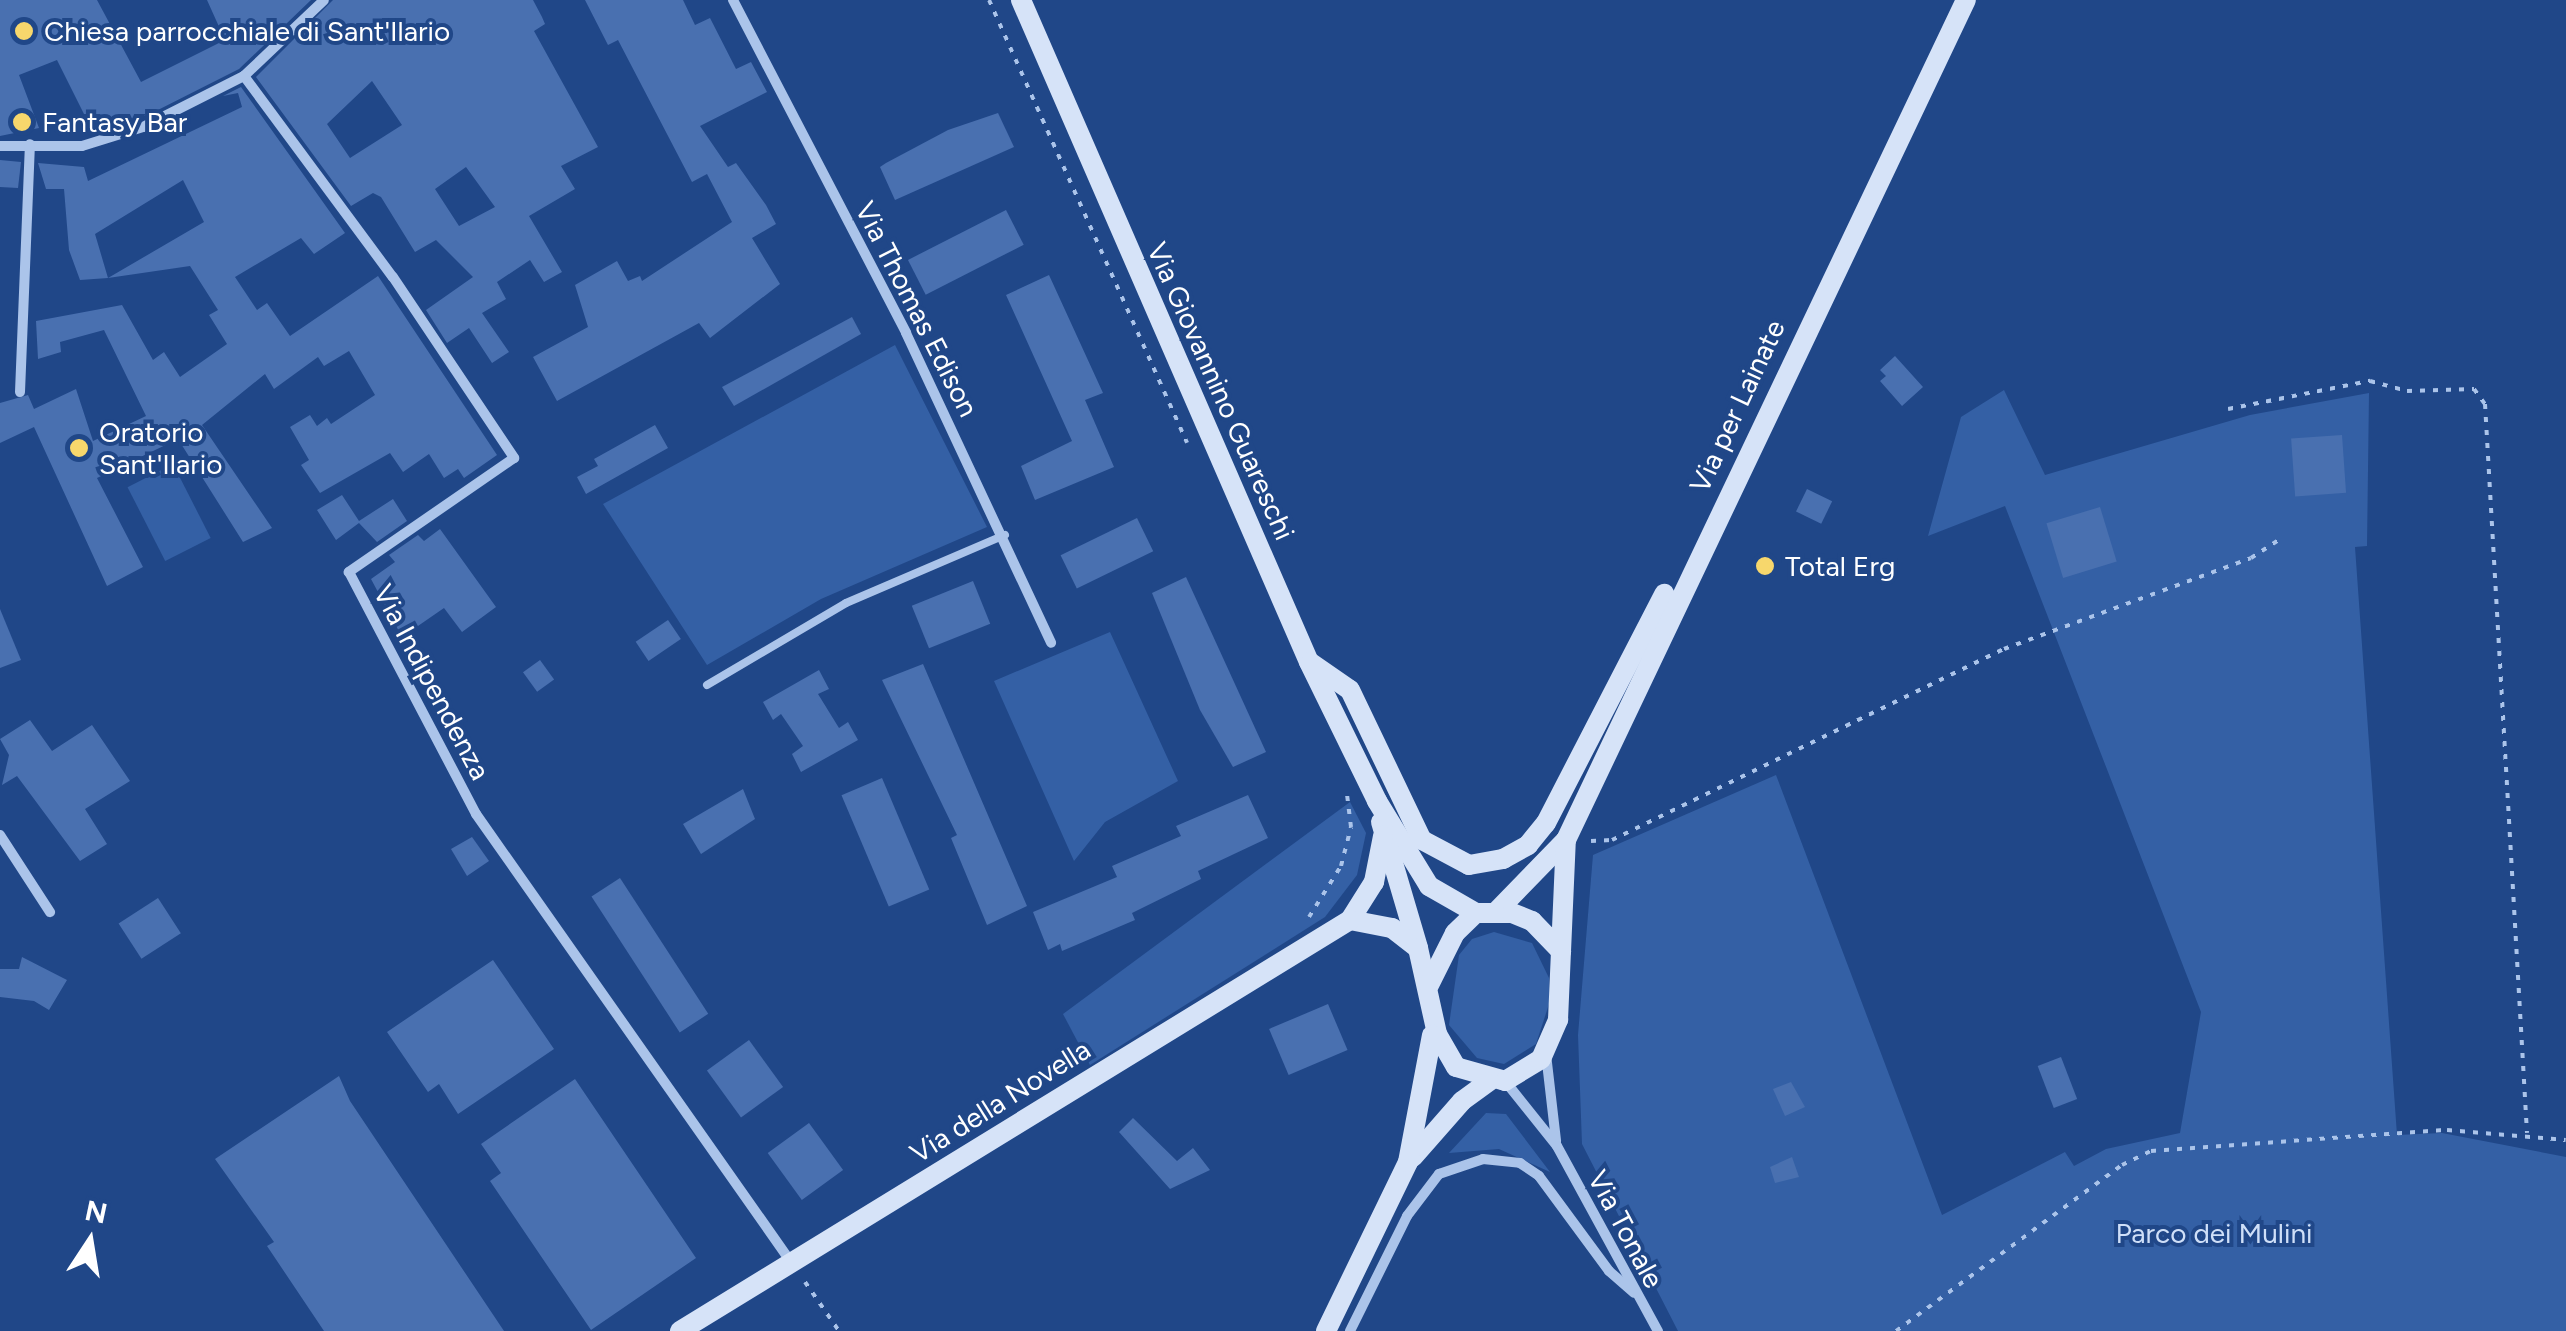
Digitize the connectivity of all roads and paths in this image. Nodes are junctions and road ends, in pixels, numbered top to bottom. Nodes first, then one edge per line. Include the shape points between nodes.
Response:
1 (324, 0) edge
2 (733, 0) edge
3 (989, 0) edge
4 (1021, 0) edge
5 (1966, 0) edge
6 (244, 76) junction
7 (30, 144) junction
8 (0, 146) edge
9 (20, 392) dead end
10 (2228, 409) dead end
11 (1188, 444) dead end
12 (1005, 535) junction
13 (2279, 540) dead end
14 (1690, 568) junction
15 (1051, 643) dead end
16 (1309, 662) junction
17 (707, 684) dead end
18 (1346, 788) dead end
19 (1377, 800) junction
20 (0, 835) edge
21 (1384, 836) junction
22 (1566, 840) junction
23 (1429, 886) junction
24 (1405, 889) junction
25 (1363, 900) junction
26 (50, 912) dead end
27 (1486, 912) junction
28 (1350, 920) junction
29 (1304, 922) dead end
30 (1418, 948) junction
31 (1560, 951) junction
32 (1429, 985) junction
33 (1432, 1010) junction
34 (1546, 1051) junction
35 (1497, 1081) junction
36 (2528, 1133) junction
37 (2566, 1140) edge
38 (1557, 1146) junction
39 (1408, 1162) junction
40 (790, 1262) junction
41 (1634, 1293) junction
42 (680, 1331) edge
43 (839, 1331) edge
44 (1326, 1331) edge
45 (1350, 1331) edge
46 (1658, 1331) edge
47 (1896, 1331) edge

1 - 6 street
2 - 12 street, Via Thomas Edison
3 - 11 path
4 - 16 street, Via Giovannino Guareschi
5 - 14 street, Via per Lainate
6 - 7 street via 143,127 82,146
6 - 40 street, Via Indipendenza via 393,278 514,458 348,572 476,814
7 - 8 street
7 - 9 street
10 - 36 path via 2370,381 2407,391 2474,389 2484,404
12 - 15 street, Via Thomas Edison
12 - 17 lane via 846,603
13 - 22 path via 2251,558 2004,649 1612,840
14 - 16 street via 1664,594 1546,823 1528,845 1503,859 1470,865 1422,840 1350,690
14 - 22 street, Via per Lainate
16 - 19 street, Via Giovannino Guareschi
18 - 29 path via 1351,827 1341,866
19 - 21 street
19 - 23 street
20 - 26 street
21 - 24 street
21 - 25 street
22 - 27 street, Via per Lainate
22 - 31 street, Via per Lainate
23 - 24 street
23 - 27 street
24 - 25 street
24 - 30 street
25 - 28 street
27 - 31 street via 1532,921
27 - 32 street via 1455,933
28 - 30 street via 1392,928
28 - 40 street, Via della Novella
30 - 32 street
31 - 34 street via 1558,1020
32 - 33 street
33 - 35 street via 1444,1052 1456,1067
33 - 39 street via 1432,1056
34 - 35 street via 1526,1074
34 - 38 street via 1546,1098
35 - 38 street
35 - 39 street via 1462,1101
36 - 37 path
36 - 47 path via 2447,1130 2151,1150
38 - 41 street, Via Tonale
39 - 44 street
40 - 42 street, Via della Novella
40 - 43 path
41 - 45 street via 1608,1271 1539,1176 1520,1163 1483,1159 1439,1174 1407,1216
41 - 46 street, Via Tonale

